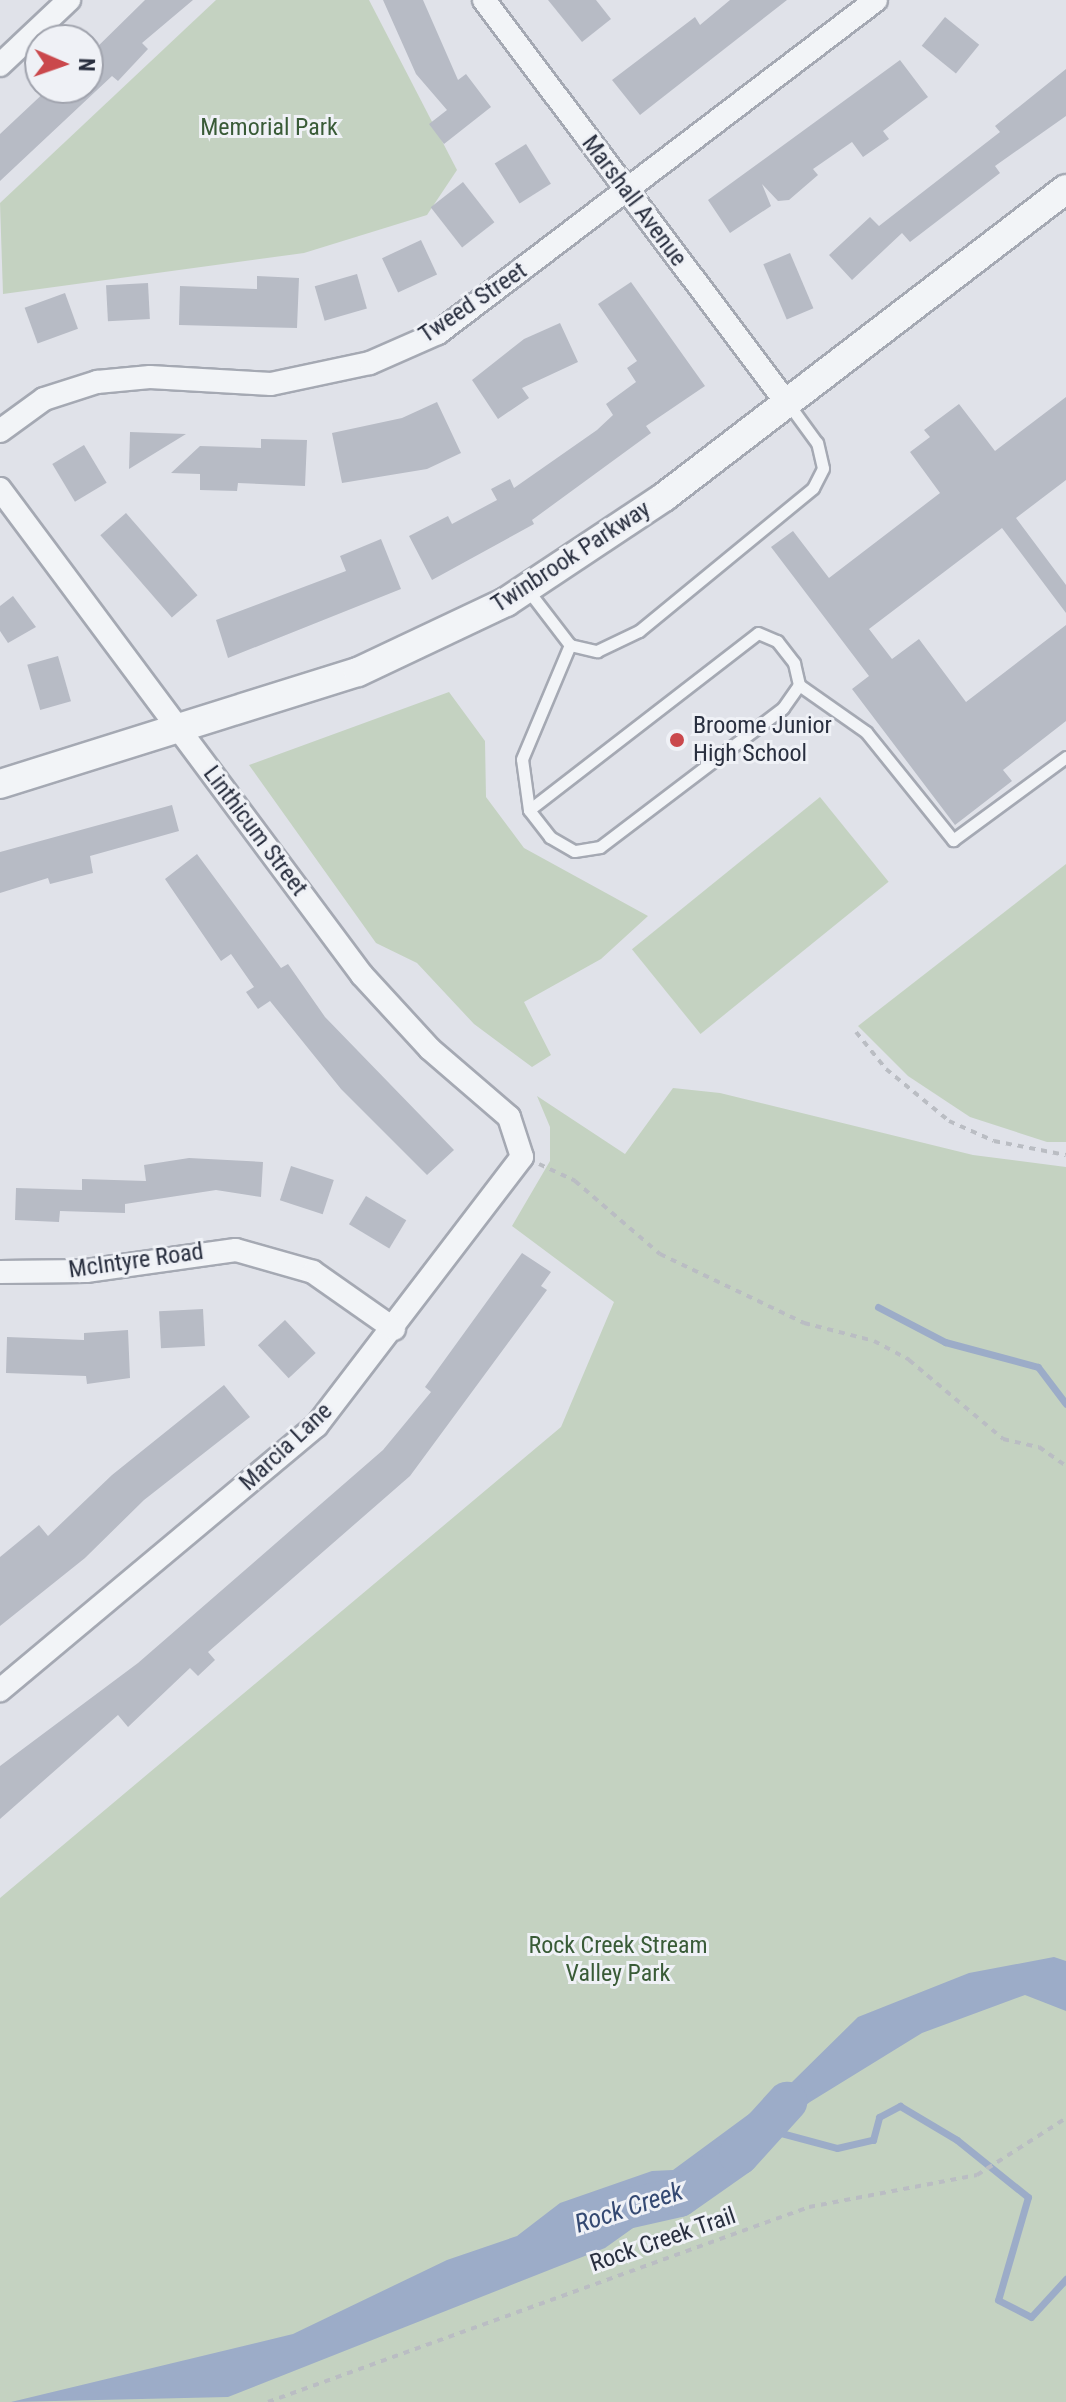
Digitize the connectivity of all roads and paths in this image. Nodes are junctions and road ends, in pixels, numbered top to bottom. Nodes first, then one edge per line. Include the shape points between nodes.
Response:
1 (69, 0) edge
2 (484, 0) edge
3 (876, 0) edge
4 (0, 65) edge
5 (1066, 189) edge
6 (627, 193) junction
7 (786, 402) junction
8 (0, 431) edge
9 (0, 489) edge
10 (527, 589) junction
11 (570, 645) junction
12 (799, 685) junction
13 (180, 729) junction
14 (1066, 757) edge
15 (0, 784) edge
16 (529, 810) junction
17 (856, 1032) dead end
18 (1066, 1155) edge
19 (522, 1157) junction
20 (0, 1272) edge
21 (394, 1329) junction
22 (1066, 1466) edge
23 (0, 1690) edge
24 (1066, 2118) edge
25 (268, 2402) edge

1 - 4 street
2 - 6 street, Marshall Avenue
3 - 6 street, Tweed Street
5 - 7 street, Twinbrook Parkway
6 - 7 street, Marshall Avenue
6 - 8 street, Tweed Street via 438,333 370,363 271,384 150,377 97,382 44,399
7 - 10 street, Twinbrook Parkway via 664,497
7 - 11 lane via 817,443 823,468 813,488 639,631 597,651
9 - 13 street, Linthicum Street
10 - 11 lane
10 - 13 street, Twinbrook Parkway via 358,672
11 - 16 lane via 522,759
12 - 14 lane via 866,732 953,840
12 - 16 lane via 783,708 600,847 574,851 550,837
12 - 16 lane via 794,663 777,641 758,633
13 - 15 street, Twinbrook Parkway
13 - 19 street, Linthicum Street via 362,975 430,1049 509,1117
17 - 18 path via 886,1069 949,1121 994,1141
19 - 21 street, Marcia Lane
19 - 22 path via 575,1181 660,1254 804,1323 898,1353 1003,1439 1039,1447
20 - 21 street, McIntyre Road via 86,1271 236,1250 313,1272
21 - 23 street, Marcia Lane via 316,1426
24 - 25 path, Rock Creek Trail via 985,2171 809,2207

